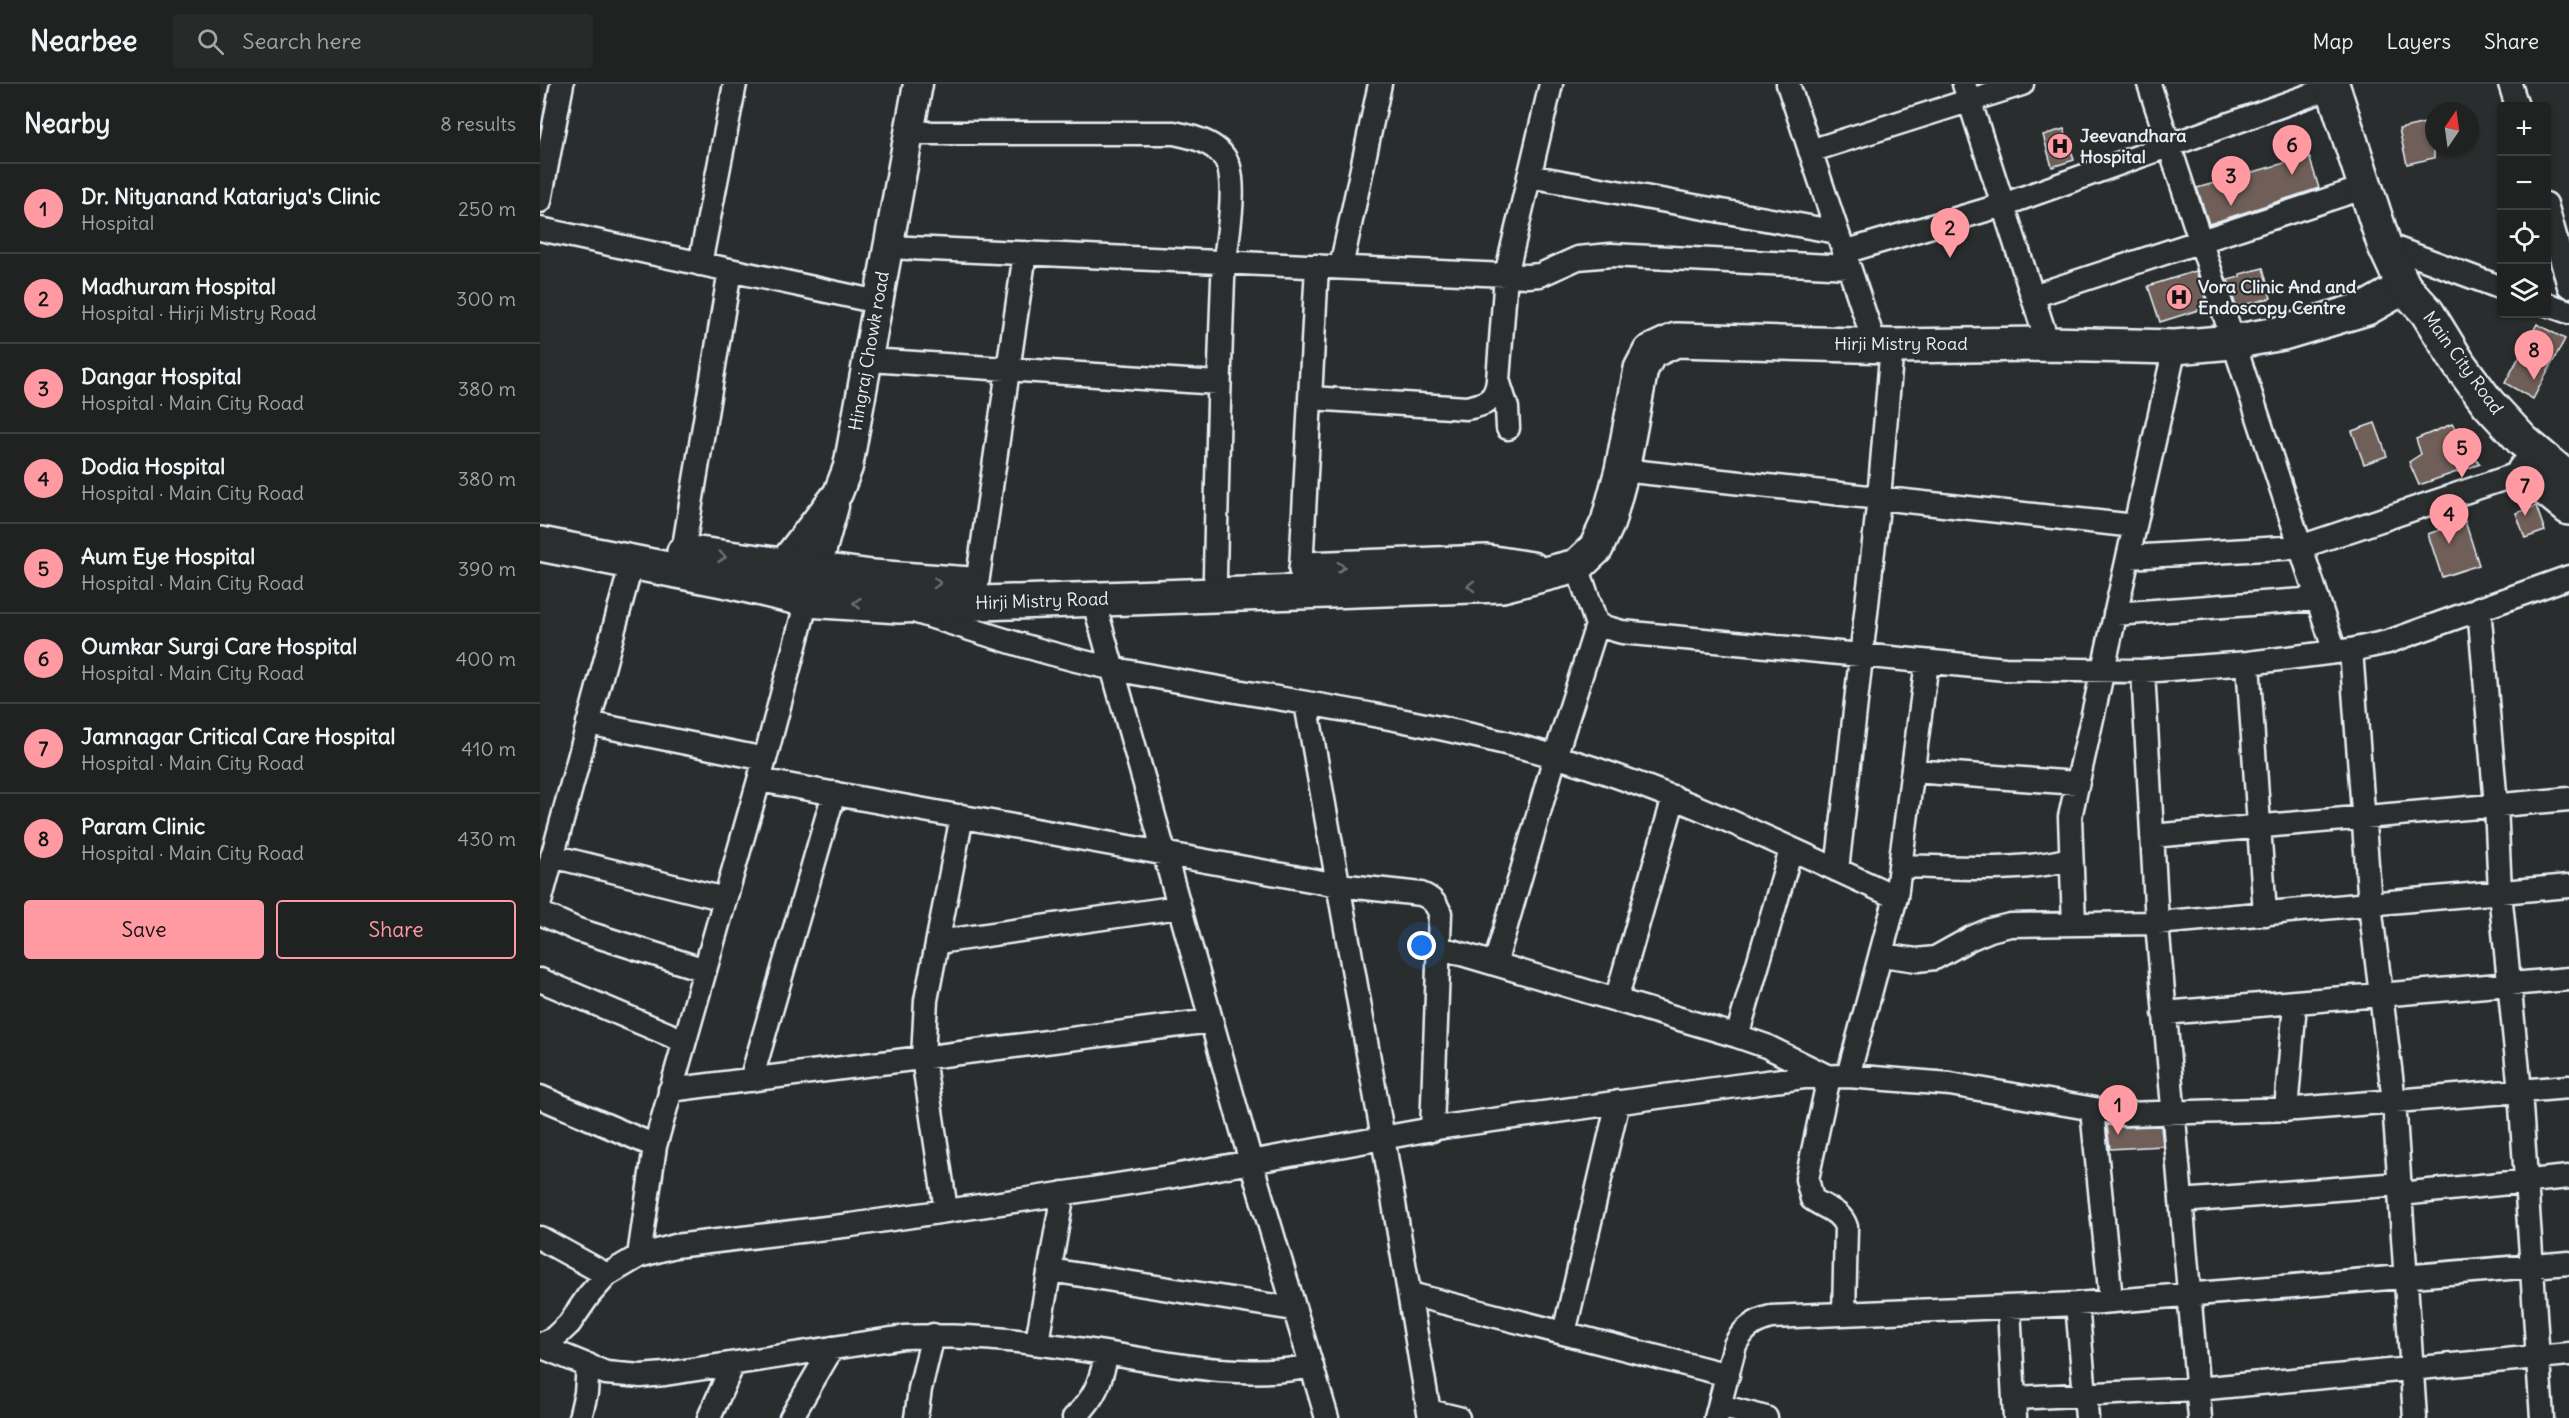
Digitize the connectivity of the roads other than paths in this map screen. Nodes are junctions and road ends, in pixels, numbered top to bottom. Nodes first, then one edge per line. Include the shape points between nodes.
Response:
1 (562, 84) edge
2 (735, 84) edge
3 (918, 84) edge
4 (1380, 84) edge
5 (1551, 84) edge
6 (1788, 84) edge
7 (2022, 84) edge
8 (2149, 84) edge
9 (2510, 84) edge
10 (2332, 85) edge
11 (1967, 93) edge
12 (2516, 102) edge
13 (909, 133) junction
14 (2169, 146) junction
15 (1810, 151) junction
16 (1529, 176) junction
17 (2366, 187) junction
18 (540, 201) edge
19 (2003, 205) junction
20 (2549, 210) edge
21 (540, 229) edge
22 (2200, 243) junction
23 (2384, 243) junction
24 (888, 247) junction
25 (1843, 250) junction
26 (1026, 253) junction
27 (1224, 262) junction
28 (700, 264) junction
29 (1317, 266) junction
30 (1341, 267) junction
31 (2442, 267) junction
32 (730, 270) junction
33 (1506, 274) junction
34 (2497, 286) edge
35 (2569, 286) edge
36 (2407, 291) junction
37 (2033, 296) junction
38 (878, 302) junction
39 (2551, 305) edge
40 (2569, 312) edge
41 (2232, 342) junction
42 (2048, 344) junction
43 (1883, 346) junction
44 (2175, 347) junction
45 (869, 360) junction
46 (1008, 370) junction
47 (1498, 381) junction
48 (1218, 383) junction
49 (1310, 398) junction
50 (1508, 428) dead end
51 (1622, 470) junction
52 (2524, 472) junction
53 (2569, 480) edge
54 (838, 493) junction
55 (1879, 498) junction
56 (2569, 508) edge
57 (2135, 526) junction
58 (541, 543) edge
59 (2300, 547) junction
60 (683, 552) junction
61 (2128, 557) junction
62 (632, 562) junction
63 (782, 565) junction
64 (817, 569) junction
65 (1301, 569) junction
66 (1563, 569) junction
67 (1215, 576) junction
68 (2569, 577) edge
69 (977, 584) junction
70 (757, 589) junction
71 (1093, 599) junction
72 (2317, 599) junction
73 (807, 600) junction
74 (899, 606) junction
75 (2479, 608) junction
76 (2115, 614) junction
77 (1597, 625) junction
78 (2343, 651) junction
79 (1861, 654) junction
80 (1927, 662) junction
81 (2248, 663) junction
82 (1112, 668) junction
83 (2102, 671) junction
84 (2143, 671) junction
85 (1306, 703) junction
86 (588, 723) junction
87 (1555, 757) junction
88 (762, 769) junction
89 (1913, 771) junction
90 (2077, 783) junction
91 (834, 793) junction
92 (1674, 797) junction
93 (2569, 799) edge
94 (2496, 805) junction
95 (962, 816) junction
96 (2363, 816) junction
97 (2259, 826) junction
98 (2152, 836) junction
99 (1791, 850) junction
100 (1164, 851) junction
101 (552, 856) junction
102 (2070, 859) junction
103 (1900, 866) junction
104 (1837, 870) junction
105 (1338, 885) junction
106 (2569, 886) edge
107 (2500, 892) junction
108 (1896, 897) junction
109 (725, 899) junction
110 (540, 902) edge
111 (2370, 905) junction
112 (1179, 907) junction
113 (540, 913) edge
114 (2265, 914) junction
115 (2157, 923) junction
116 (2074, 924) junction
117 (938, 942) junction
118 (1438, 947) junction
119 (1882, 955) junction
120 (1495, 964) junction
121 (705, 970) junction
122 (2569, 979) edge
123 (540, 980) edge
124 (2509, 985) junction
125 (2380, 994) junction
126 (1616, 1000) junction
127 (2164, 1012) junction
128 (2294, 1016) dead end
129 (1211, 1021) junction
130 (1737, 1036) junction
131 (684, 1041) junction
132 (923, 1058) junction
133 (1839, 1076) junction
134 (751, 1080) junction
135 (2569, 1087) edge
136 (670, 1090) junction
137 (2520, 1091) junction
138 (540, 1097) edge
139 (2394, 1101) junction
140 (1618, 1102) junction
141 (2092, 1110) junction
142 (2286, 1110) junction
143 (2172, 1114) junction
144 (1432, 1130) junction
145 (1383, 1138) junction
146 (655, 1146) junction
147 (1251, 1162) junction
148 (2569, 1178) edge
149 (2525, 1181) junction
150 (2399, 1189) junction
151 (1063, 1193) junction
152 (2181, 1201) junction
153 (946, 1210) junction
154 (540, 1238) edge
155 (639, 1256) junction
156 (2569, 1263) edge
157 (2533, 1268) junction
158 (1050, 1270) junction
159 (607, 1275) junction
160 (2405, 1278) junction
161 (1410, 1294) junction
162 (2189, 1294) junction
163 (2111, 1300) junction
164 (2077, 1304) junction
165 (2009, 1308) junction
166 (1294, 1309) junction
167 (1844, 1314) junction
168 (1564, 1333) junction
169 (933, 1335) junction
170 (1037, 1342) junction
171 (540, 1345) edge
172 (832, 1348) junction
173 (1107, 1354) junction
174 (2569, 1354) edge
175 (2538, 1357) junction
176 (733, 1364) junction
177 (588, 1365) junction
178 (1312, 1366) junction
179 (2412, 1370) junction
180 (1728, 1375) junction
181 (2198, 1389) junction
182 (2085, 1394) junction
183 (2015, 1408) edge
184 (1718, 1412) edge
185 (1430, 1414) edge
186 (580, 1418) edge
187 (709, 1418) edge
188 (791, 1418) edge
189 (916, 1418) edge
190 (1074, 1418) edge
191 (1327, 1418) edge
192 (1458, 1418) edge
193 (1766, 1418) edge
194 (2087, 1418) edge
195 (2200, 1418) edge
196 (2415, 1418) edge
197 (2542, 1418) edge

1 - 18 street
2 - 28 street
3 - 13 street, Hingraj Chowk road
4 - 30 street
5 - 16 street
6 - 15 street
7 - 11 street
8 - 14 street
9 - 12 street
10 - 14 street
10 - 17 main road, Main City Road
11 - 15 street
11 - 19 street
13 - 24 street, Hingraj Chowk road
13 - 27 street via 1174,133 1196,137 1218,150 1228,165 1232,184
14 - 19 street
14 - 22 street
15 - 25 street
16 - 25 street
16 - 33 street
17 - 22 street
17 - 23 main road, Main City Road
19 - 25 street
19 - 37 street
20 - 35 street
21 - 28 street
22 - 37 street
22 - 41 street
23 - 31 street
23 - 36 main road, Main City Road
24 - 26 street
24 - 38 street, Hingraj Chowk road
25 - 33 street via 1611,255 1578,258 1540,275
25 - 43 street
26 - 27 street
26 - 46 street
27 - 29 street
27 - 48 street
28 - 32 street
29 - 30 street
29 - 49 street
30 - 33 street
31 - 34 street
31 - 36 street
32 - 38 street
32 - 60 street
33 - 47 street
36 - 41 main road, Hirji Mistry Road via 2367,308 2283,333
36 - 52 main road, Main City Road via 2416,324 2438,372 2478,424
36 - 53 main road, Main City Road via 2427,312 2488,403 2523,441
37 - 42 street
38 - 45 street, Hingraj Chowk road
39 - 40 street
41 - 44 main road, Hirji Mistry Road
41 - 59 street
42 - 43 main road, Hirji Mistry Road
42 - 44 main road, Hirji Mistry Road
43 - 51 main road, Hirji Mistry Road via 1676,340 1660,345 1650,352 1641,369
43 - 55 street
44 - 57 street
45 - 46 street
45 - 54 street, Hingraj Chowk road via 848,467
46 - 48 street
46 - 69 street
47 - 49 street via 1493,397 1483,405 1466,408
47 - 50 street via 1507,408
48 - 67 street
49 - 65 street
51 - 55 street
51 - 66 main road, Hirji Mistry Road via 1608,522 1596,548
52 - 56 main road, Main City Road
52 - 59 street
54 - 63 street, Hingraj Chowk road
54 - 64 street
55 - 57 street
55 - 79 street
57 - 61 street
58 - 60 main road, Hirji Mistry Road
58 - 62 main road, Hirji Mistry Road
59 - 61 street
59 - 72 street
60 -> 63 main road, Hirji Mistry Road
61 - 76 street
62 - 70 main road, Hirji Mistry Road
62 - 86 street
63 - 64 main road, Hirji Mistry Road
63 - 70 street, Hingraj Chowk road
64 -> 69 main road, Hirji Mistry Road
64 - 73 street
65 -> 66 main road, Hirji Mistry Road via 1487,562
65 - 67 main road, Hirji Mistry Road
66 -> 71 main road, Hirji Mistry Road via 1502,585
66 - 77 street
67 - 69 main road, Hirji Mistry Road
68 - 75 street
70 - 73 main road, Hirji Mistry Road
71 - 74 main road, Hirji Mistry Road
71 - 82 street
72 - 76 street
72 - 78 street
74 -> 73 main road, Hirji Mistry Road
73 - 88 street
74 - 82 street via 1005,640
75 - 78 street via 2388,642
75 - 94 street
76 - 83 street
77 - 79 street via 1683,639
77 - 87 street
78 - 81 street
78 - 96 street
79 - 80 street
79 - 104 street
80 - 83 street
80 - 89 street
81 - 84 street
81 - 97 street
82 - 85 street
82 - 100 street
83 - 84 street
83 - 90 street
84 - 98 street
85 - 87 street via 1415,723
85 - 105 street
86 - 88 street
86 - 101 street
87 - 92 street
87 - 120 street
88 - 91 street
88 - 109 street
89 - 90 street
89 - 103 street
90 - 102 street via 2070,817
91 - 95 street
91 - 134 street
92 - 99 street
92 - 126 street
93 - 94 street
94 - 96 street
94 - 107 street
95 - 100 street
95 - 117 street
96 - 97 street
96 - 111 street
97 - 98 street
97 - 114 street
98 - 115 street
99 - 104 street
99 - 130 street
100 - 105 street
100 - 112 street
101 - 109 street
101 - 110 street
102 - 103 street via 2026,867
102 - 116 street
103 - 108 street
104 - 108 street
105 - 118 street via 1429,897 1440,913
105 - 145 street
106 - 107 street
107 - 111 street
107 - 124 street
108 - 119 street
109 - 121 street
111 - 114 street
111 - 125 street
112 - 117 street
112 - 129 street
113 - 121 street via 578,930
114 - 115 street
115 - 116 street
115 - 127 street
116 - 119 street via 1989,930 1935,958 1917,960
117 - 132 street via 926,1000
118 - 120 street
118 - 144 street
119 - 133 street
120 - 126 street
121 - 131 street
122 - 124 street
123 - 131 street
124 - 125 street
124 - 137 street
125 - 127 street
125 - 139 street
126 - 130 street
127 - 143 street
128 - 142 street
129 - 132 street
129 - 147 street
130 - 133 street
131 - 136 street
132 - 134 street
132 - 153 street
133 - 140 street
133 - 141 street via 1950,1084
133 - 167 street via 1807,1179 1812,1199 1844,1219
134 - 136 street
135 - 137 street
136 - 146 street
137 - 139 street
137 - 149 street
138 - 146 street
139 - 142 street
139 - 150 street
140 - 144 street
140 - 168 street
141 - 143 street
141 - 163 street
142 - 143 street
143 - 152 street
144 - 145 street
145 - 147 street
145 - 161 street
146 - 155 street
147 - 151 street
147 - 166 street
148 - 149 street
149 - 150 street
149 - 157 street
150 - 152 street
150 - 160 street
151 - 153 street
151 - 158 street
152 - 162 street
153 - 155 street via 675,1246
154 - 159 street
155 - 159 street
156 - 157 street
157 - 160 street
157 - 175 street
158 - 166 street
158 - 170 street
159 - 171 street via 569,1324
160 - 162 street
160 - 179 street
161 - 168 street
161 - 185 street
162 - 163 street
162 - 181 street
163 - 164 street
164 - 165 street
164 - 182 street
165 - 167 street
165 - 183 street
166 - 178 street
167 - 180 street via 1759,1320 1741,1334
168 - 180 street
169 - 170 street
169 - 172 street
169 - 189 street
170 - 173 street
171 - 177 street
172 - 176 street
172 - 188 street
173 - 178 street via 1194,1368 1260,1373
173 - 190 street via 1100,1384
174 - 175 street
175 - 179 street
175 - 197 street
176 - 177 street via 641,1376 606,1373
176 - 187 street
177 - 186 street
178 - 191 street
179 - 181 street
179 - 196 street
180 - 184 street
181 - 182 street
181 - 195 street
182 - 183 street
182 - 194 street
184 - 193 street
185 - 192 street

